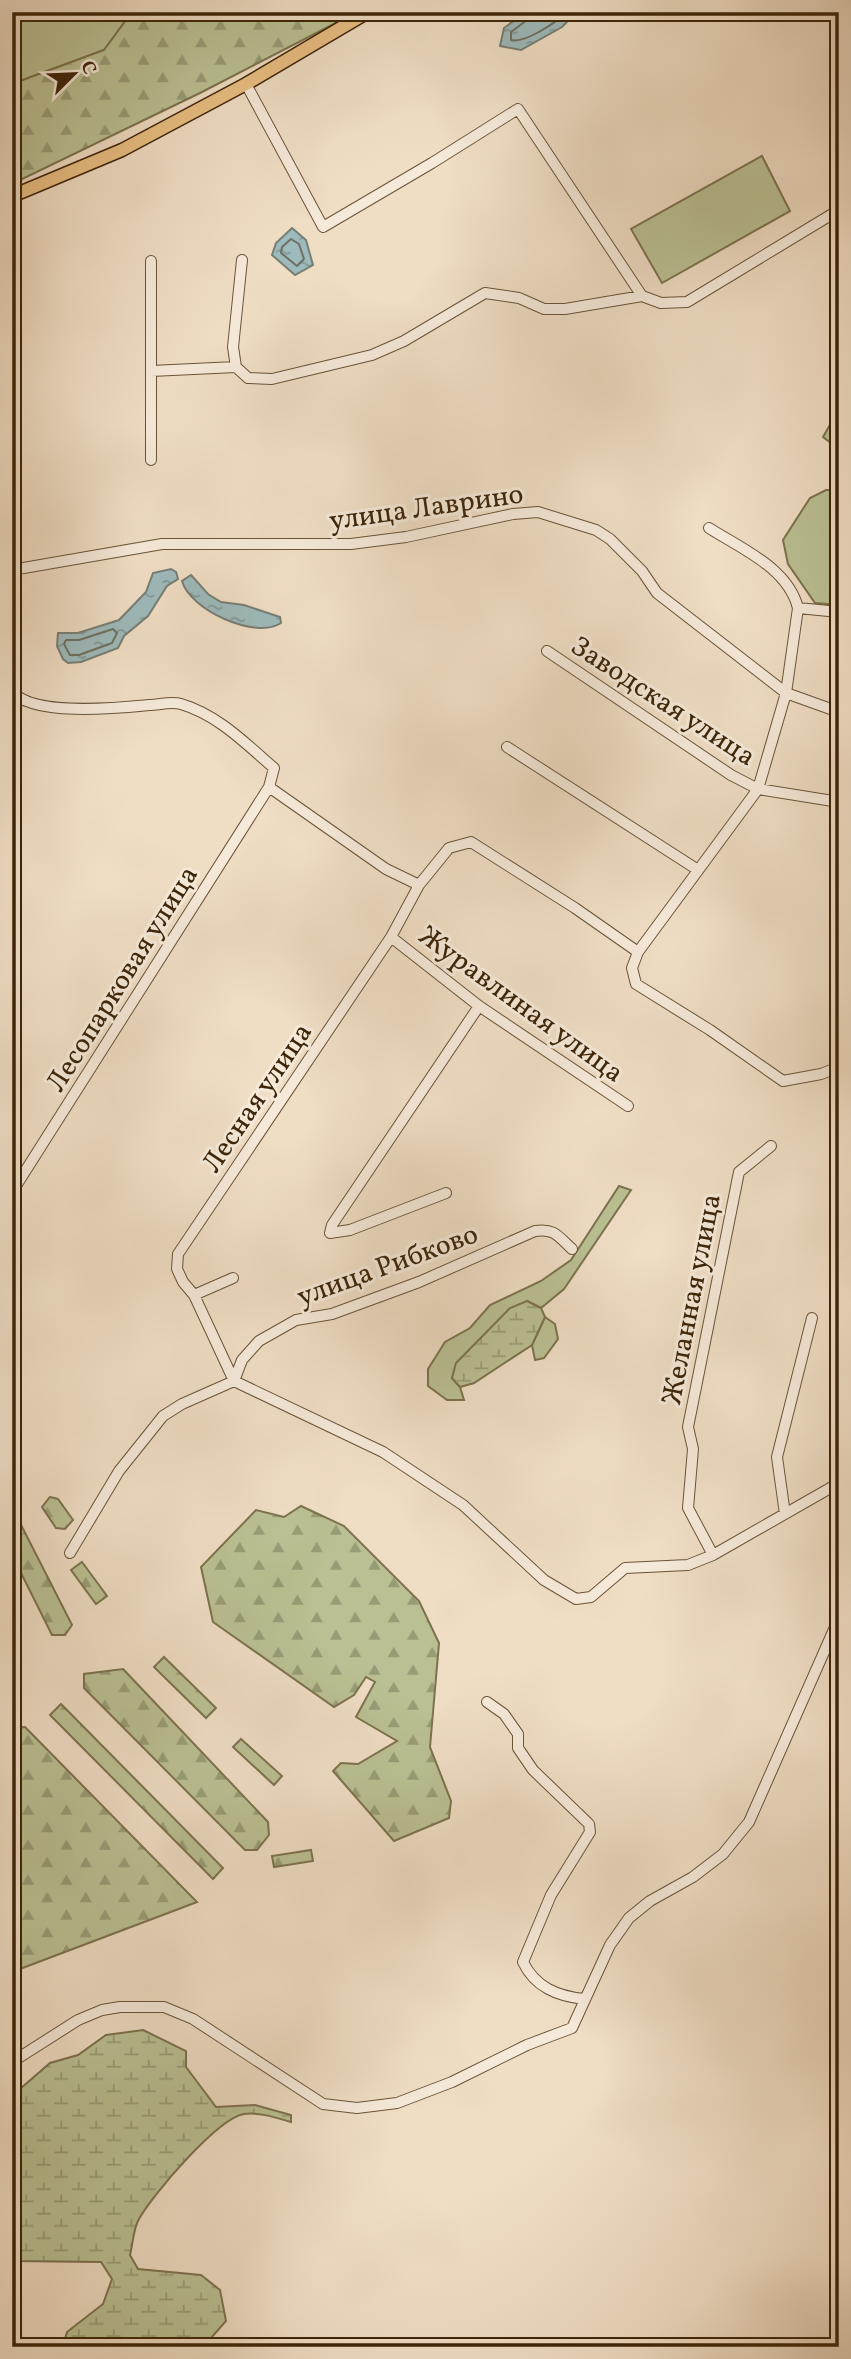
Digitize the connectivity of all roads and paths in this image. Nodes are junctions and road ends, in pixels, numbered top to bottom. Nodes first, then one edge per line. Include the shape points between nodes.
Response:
1 (368, 12) edge
2 (246, 84) junction
3 (12, 196) edge
4 (839, 210) edge
5 (242, 260) dead end
6 (151, 261) dead end
7 (640, 296) junction
8 (236, 367) junction
9 (150, 371) junction
10 (151, 460) dead end
11 (709, 528) dead end
12 (12, 570) edge
13 (798, 608) junction
14 (839, 612) edge
15 (547, 651) dead end
16 (786, 693) junction
17 (14, 694) edge
18 (839, 712) edge
19 (507, 747) dead end
20 (12, 751) edge
21 (269, 787) junction
22 (758, 789) junction
23 (839, 802) edge
24 (698, 870) junction
25 (419, 885) junction
26 (391, 937) junction
27 (638, 952) junction
28 (478, 1006) junction
29 (839, 1067) edge
30 (628, 1106) dead end
31 (771, 1146) dead end
32 (12, 1192) edge
33 (446, 1193) dead end
34 (572, 1249) dead end
35 (233, 1278) dead end
36 (194, 1295) junction
37 (812, 1318) dead end
38 (234, 1381) junction
39 (839, 1483) edge
40 (785, 1514) junction
41 (70, 1553) dead end
42 (713, 1555) junction
43 (839, 1618) edge
44 (487, 1702) dead end
45 (584, 1999) junction
46 (12, 2062) edge

1 - 2 main road
2 - 3 main road via 122,150
2 - 7 street via 323,226 518,109
4 - 7 street via 687,302 661,303
5 - 8 street via 233,347
6 - 9 street
7 - 8 street via 544,309 519,298 485,293 372,355 272,379 248,378
8 - 9 street
9 - 10 street
11 - 13 street via 773,569 794,593
12 - 16 street, улица Лаврино via 162,544 351,544 538,512 596,530 610,539 642,570 657,593
13 - 14 street
13 - 16 street
15 - 22 street, Заводская улица
16 - 18 street, улица Лаврино
16 - 22 street
17 - 20 street
17 - 21 street via 51,708 178,703 214,718 274,768
19 - 24 street
21 - 25 street via 386,869
21 - 32 street, Лесопарковая улица
22 - 23 street, Заводская улица
22 - 24 street
24 - 27 street
25 - 26 street, Лесная улица
25 - 27 street, Лесная улица via 449,848 471,842
26 - 28 street, Журавлиная улица
26 - 36 street, Лесная улица via 178,1254 177,1269
27 - 29 street via 632,968 636,984 783,1081
28 - 30 street, Журавлиная улица
28 - 33 street via 330,1233 350,1230
31 - 42 street, Желанная улица via 739,1172 688,1427 693,1449 688,1508
34 - 38 street, улица Рибково via 547,1229 534,1231 419,1282 332,1314 296,1320 259,1341 242,1360
35 - 36 street
36 - 38 street, Лесная улица
37 - 40 street via 777,1457
38 - 41 street via 163,1416 119,1471
38 - 42 street via 383,1451 463,1504 544,1580 576,1599 590,1597 625,1568 688,1564
39 - 40 street
40 - 42 street
43 - 45 street via 749,1822 723,1854 629,1918
44 - 45 street via 504,1714 518,1734 518,1748 533,1770 589,1824 590,1832 551,1895 523,1962 547,1991
45 - 46 street via 572,2028 452,2082 397,2102 357,2108 323,2104 193,2019 164,2007 102,2010

